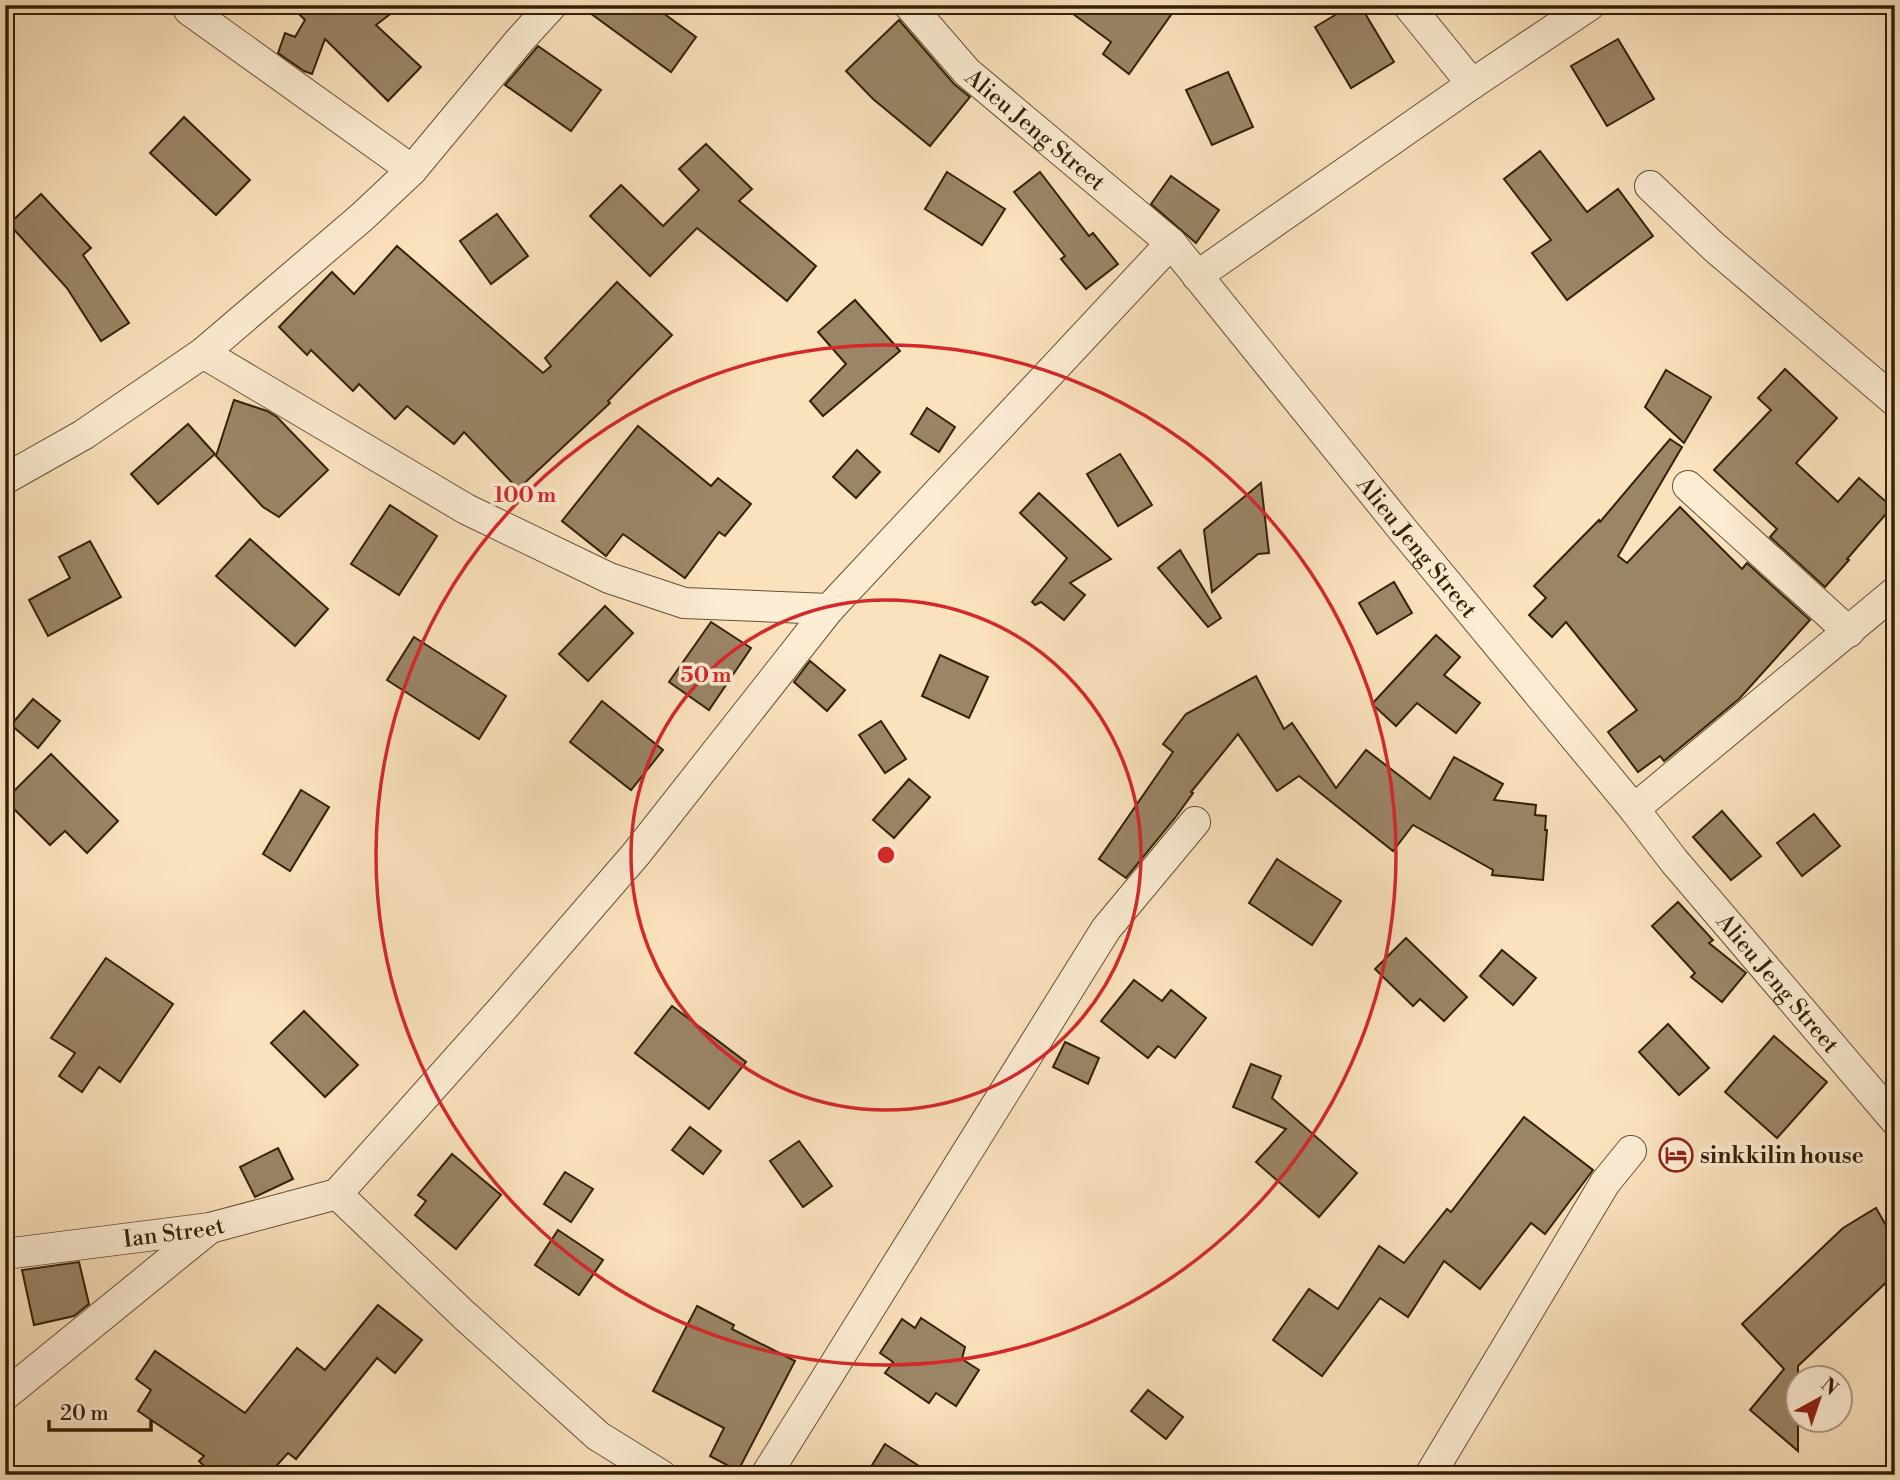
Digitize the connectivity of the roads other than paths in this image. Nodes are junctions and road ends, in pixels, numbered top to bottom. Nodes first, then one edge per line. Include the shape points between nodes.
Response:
1 (552, 5) edge
2 (909, 5) edge
3 (1408, 5) edge
4 (1590, 5) edge
5 (189, 10) dead end
6 (1472, 84) junction
7 (412, 170) junction
8 (1650, 186) dead end
9 (1171, 243) junction
10 (1197, 276) junction
11 (203, 353) junction
12 (1895, 401) edge
13 (5, 479) edge
14 (1688, 486) dead end
15 (1895, 592) edge
16 (829, 609) junction
17 (1849, 632) junction
18 (1634, 809) junction
19 (1195, 822) dead end
20 (1895, 1120) edge
21 (1631, 1151) dead end
22 (337, 1194) junction
23 (210, 1228) junction
24 (5, 1254) edge
25 (5, 1395) edge
26 (661, 1475) edge
27 (766, 1475) edge
28 (1430, 1475) edge

1 - 7 street
2 - 9 street, Alieu Jeng Street via 967,72
3 - 6 street
4 - 6 street
5 - 7 street
6 - 10 street
7 - 11 street
8 - 12 street via 1714,247
9 - 10 street, Alieu Jeng Street
9 - 16 street
10 - 18 street, Alieu Jeng Street
11 - 13 street via 83,435
11 - 16 street via 466,509 609,578 684,603
14 - 17 street
15 - 17 street
16 - 22 street via 636,854
17 - 18 street
18 - 20 street, Alieu Jeng Street
19 - 27 street via 1106,929
21 - 28 street via 1605,1183
22 - 23 street, Ian Street
22 - 26 street via 598,1436
23 - 24 street, Ian Street
23 - 25 street

